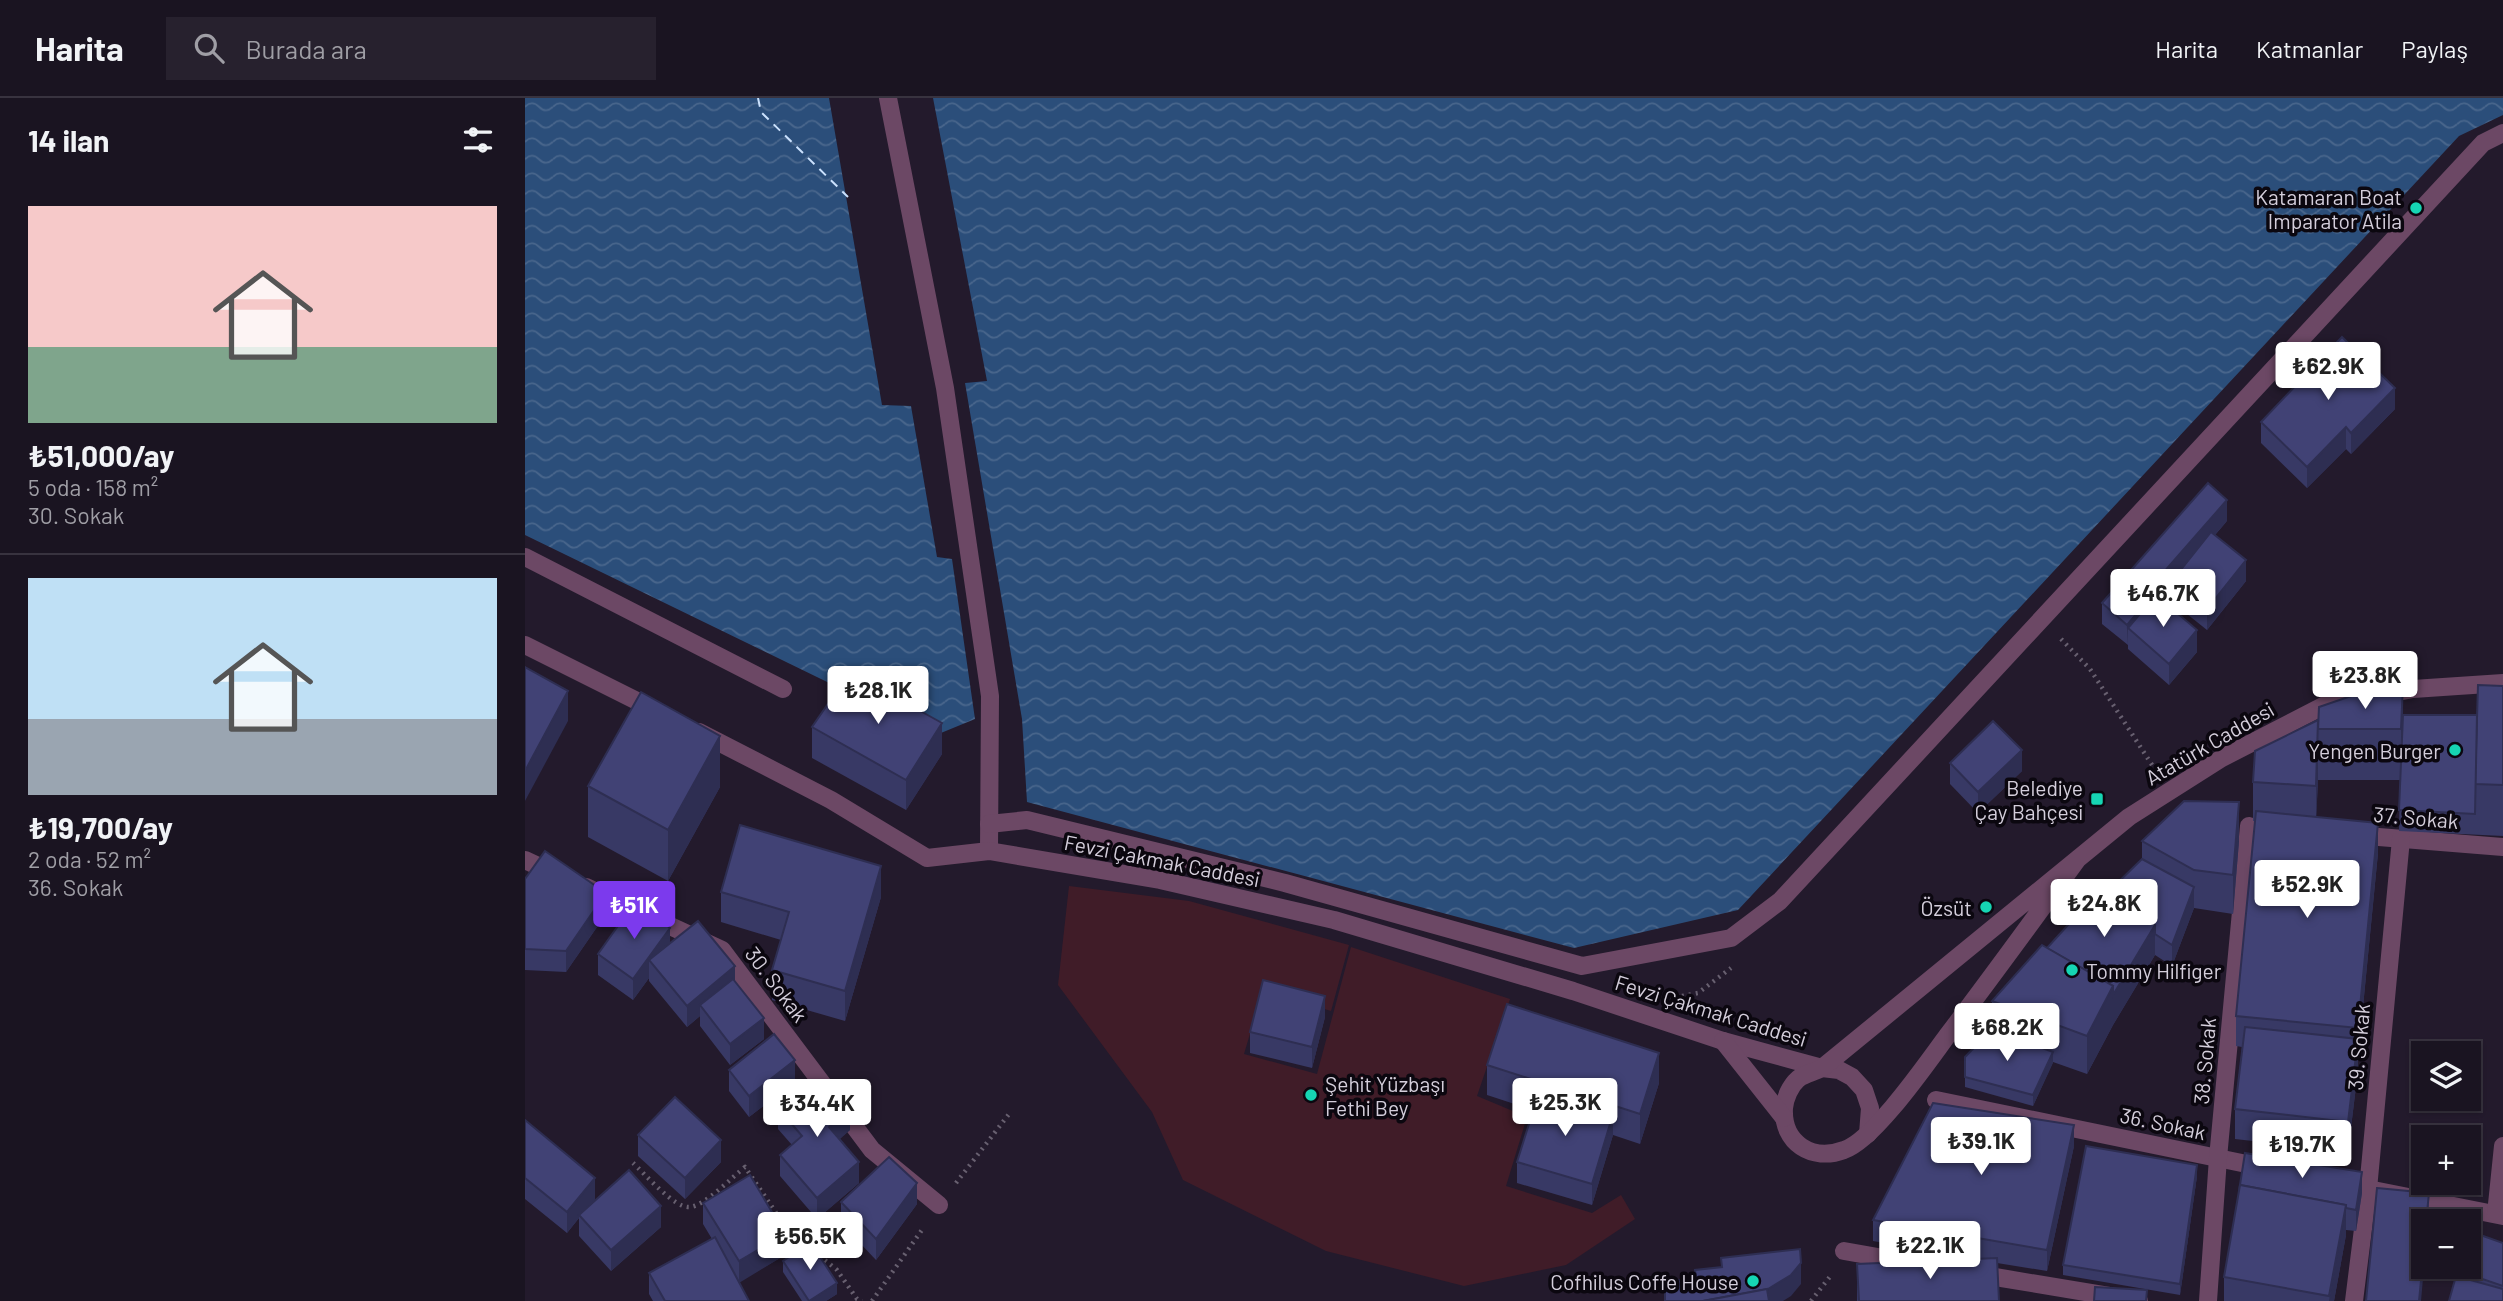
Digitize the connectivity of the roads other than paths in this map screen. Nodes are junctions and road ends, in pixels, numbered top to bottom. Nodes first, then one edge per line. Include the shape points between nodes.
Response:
1 (888, 98) edge
2 (2503, 133) edge
3 (525, 556) edge
4 (525, 645) edge
5 (2503, 683) edge
6 (783, 689) dead end
7 (989, 824) junction
8 (2249, 826) dead end
9 (2332, 833) edge
10 (2401, 839) junction
11 (2503, 847) edge
12 (989, 850) junction
13 (525, 860) edge
14 (2077, 860) junction
15 (1723, 1041) junction
16 (1822, 1069) junction
17 (1936, 1100) edge
18 (1784, 1118) junction
19 (1868, 1134) junction
20 (2503, 1146) edge
21 (2218, 1158) junction
22 (2286, 1172) edge
23 (2327, 1181) edge
24 (2368, 1189) junction
25 (939, 1205) road end
26 (2500, 1215) edge
27 (1844, 1251) dead end
28 (2139, 1301) edge
29 (2208, 1301) edge
30 (2354, 1301) edge

1 - 7 street via 945,388 990,696
2 - 7 street via 2483,144 1780,901 1731,938 1582,966 1285,883 1027,820
3 - 6 street
4 - 12 street, Fevzi Çakmak Caddesi via 831,800 927,858
5 - 14 street, Atatürk Caddesi via 2413,689 2325,705 2180,783
7 - 12 street
8 - 21 street, 38. Sokak
9 - 10 street, 37. Sokak
10 - 11 street, 37. Sokak
10 - 24 street, 39. Sokak
12 - 15 street, Fevzi Çakmak Caddesi via 1160,880 1334,919
13 - 25 street, 30. Sokak via 722,950 872,1150
14 - 16 street, Atatürk Caddesi
14 - 19 street, Atatürk Caddesi via 1913,1082
15 - 16 street, Fevzi Çakmak Caddesi
15 - 18 street
16 - 18 street, Atatürk Caddesi via 1797,1080 1785,1098
16 - 19 street via 1839,1070 1864,1090 1870,1108
17 - 21 street, 36. Sokak
18 - 19 street, Atatürk Caddesi via 1795,1142 1806,1150 1829,1155 1848,1149
20 - 26 street
21 - 22 street, 36. Sokak
21 - 29 street, 38. Sokak
23 - 24 street
24 - 26 street
24 - 30 street, 39. Sokak
27 - 28 street

